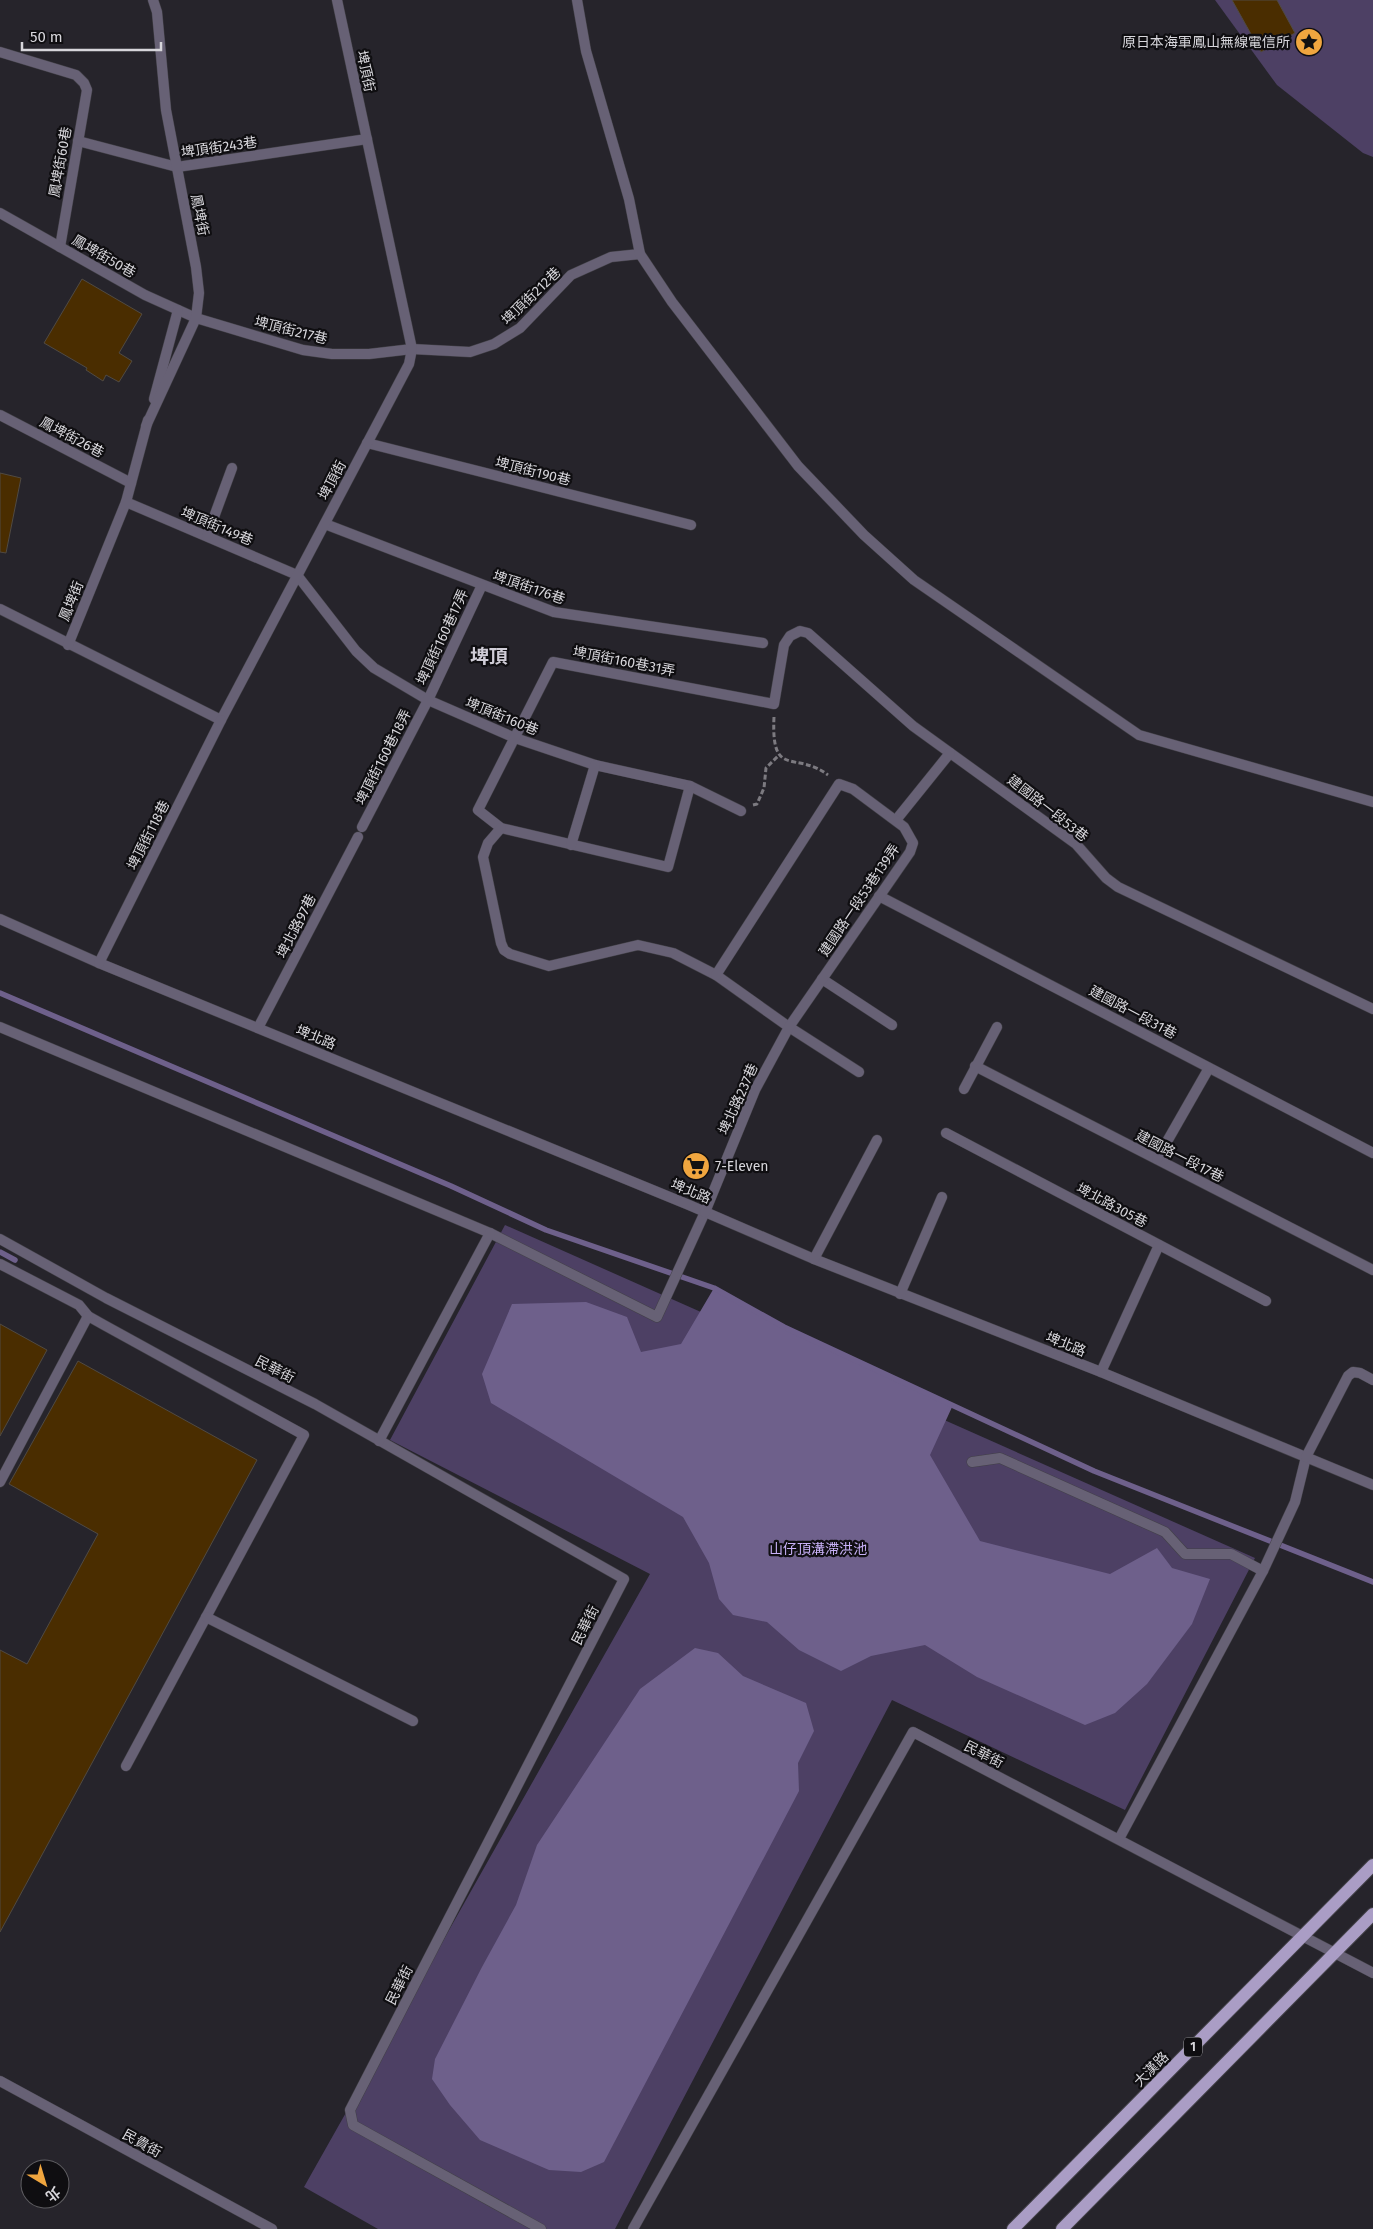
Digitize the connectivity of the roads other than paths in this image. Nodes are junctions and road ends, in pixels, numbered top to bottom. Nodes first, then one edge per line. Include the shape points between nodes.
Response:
1 (153, 0) edge
2 (337, 0) edge
3 (577, 0) edge
4 (0, 52) edge
5 (367, 139) junction
6 (78, 141) junction
7 (177, 167) junction
8 (0, 213) edge
9 (60, 247) junction
10 (640, 254) junction
11 (178, 310) junction
12 (196, 318) junction
13 (412, 349) junction
14 (0, 415) edge
15 (146, 426) junction
16 (367, 443) junction
17 (232, 468) dead end
18 (131, 483) junction
19 (126, 502) junction
20 (325, 524) junction
21 (691, 525) dead end
22 (207, 536) junction
23 (297, 575) junction
24 (482, 585) junction
25 (0, 609) edge
26 (763, 643) dead end
27 (68, 645) junction
28 (428, 700) junction
29 (774, 704) joint
30 (221, 720) junction
31 (514, 738) junction
32 (950, 753) junction
33 (595, 765) junction
34 (690, 786) junction
35 (1373, 802) edge
36 (741, 811) road end
37 (896, 820) junction
38 (362, 826) dead end
39 (501, 828) junction
40 (358, 837) dead end
41 (571, 845) junction
42 (880, 896) junction
43 (0, 920) edge
44 (99, 963) junction
45 (716, 975) junction
46 (822, 979) junction
47 (1373, 1009) edge
48 (892, 1025) dead end
49 (0, 1027) edge
50 (789, 1027) junction
51 (997, 1027) dead end
52 (258, 1028) junction
53 (975, 1066) junction
54 (1209, 1068) junction
55 (859, 1072) dead end
56 (964, 1089) dead end
57 (946, 1133) dead end
58 (877, 1140) dead end
59 (1373, 1154) edge
60 (1157, 1159) junction
61 (942, 1197) dead end
62 (705, 1212) junction
63 (490, 1233) junction
64 (0, 1239) edge
65 (1159, 1245) junction
66 (814, 1259) junction
67 (0, 1264) edge
68 (1373, 1270) edge
69 (900, 1294) junction
70 (1266, 1302) dead end
71 (88, 1316) junction
72 (1101, 1372) junction
73 (1373, 1380) edge
74 (379, 1441) junction
75 (1306, 1458) junction
76 (972, 1462) dead end
77 (0, 1482) edge
78 (1373, 1485) edge
79 (1263, 1571) junction
80 (206, 1617) junction
81 (413, 1721) dead end
82 (126, 1766) dead end
83 (1119, 1839) junction
84 (1373, 1865) edge
85 (1373, 1914) edge
86 (1304, 1935) junction
87 (1336, 1952) junction
88 (1373, 1973) edge
89 (0, 2081) edge
90 (272, 2229) edge
91 (541, 2229) edge
92 (633, 2229) edge
93 (1014, 2229) edge
94 (1062, 2229) edge

1 - 7 street, 鳳埤街 via 157,12 166,110
2 - 5 street, 埤頂街
3 - 10 street via 586,51 629,199
4 - 6 street, 鳳埤街60巷 via 76,75 84,83 87,90
5 - 7 street, 埤頂街243巷
5 - 13 street, 埤頂街
6 - 7 street, 埤頂街243巷
6 - 9 street, 鳳埤街60巷
7 - 12 street, 鳳埤街 via 196,267
8 - 9 street, 鳳埤街50巷
9 - 11 street, 鳳埤街50巷
10 - 13 street, 埤頂街212巷 via 611,257 571,275 520,328 494,344 470,352
10 - 35 street via 672,302 798,466 914,580 1139,735
11 - 12 street, 鳳埤街50巷
11 - 15 street, 鳳埤街
12 - 13 street, 埤頂街217巷 via 303,350 369,354
12 - 15 street, 鳳埤街
13 - 16 street, 埤頂街 via 409,364
14 - 18 street, 鳳埤街26巷
15 - 18 street, 鳳埤街
16 - 20 street, 埤頂街
16 - 21 street, 埤頂街190巷
17 - 22 street
18 - 19 street, 鳳埤街
19 - 22 street, 埤頂街149巷
19 - 27 street, 鳳埤街
20 - 23 street, 埤頂街
20 - 24 street, 埤頂街176巷
22 - 23 street, 埤頂街149巷
23 - 28 street, 埤頂街160巷 via 356,651 374,668
23 - 30 street, 埤頂街
24 - 26 street, 埤頂街176巷 via 554,612
24 - 28 street, 埤頂街160巷17弄
25 - 27 street
27 - 30 street
28 - 31 street, 埤頂街160巷
28 - 38 street, 埤頂街160巷18弄
29 - 31 street, 埤頂街160巷31弄 via 553,662
29 - 32 street, 建國路一段53巷 via 784,645 790,636 800,631 808,633 913,726
30 - 44 street, 埤頂街118巷
31 - 33 street, 埤頂街160巷
31 - 39 street via 478,810
32 - 37 street
32 - 47 street, 建國路一段53巷 via 1076,844 1118,888
33 - 34 street, 埤頂街160巷
33 - 41 street
34 - 36 street, 埤頂街160巷
34 - 41 street via 668,867
37 - 42 street, 建國路一段53巷139弄 via 913,843
37 - 45 street, 建國路一段53巷139弄 via 853,789 840,784
39 - 41 street
39 - 45 street via 488,843 483,857 504,950 549,966 638,945 673,953
40 - 52 street, 埤北路97巷
42 - 46 street, 建國路一段53巷139弄
42 - 54 street, 建國路一段31巷
43 - 44 street, 埤北路
44 - 52 street, 埤北路
45 - 50 street
46 - 48 street
46 - 50 street, 建國路一段53巷139弄
49 - 63 street
50 - 55 street
50 - 62 street, 埤北路237巷 via 755,1090
51 - 53 street
52 - 62 street, 埤北路
53 - 56 street
53 - 60 street, 建國路一段17巷
54 - 59 street, 建國路一段31巷
54 - 60 street
57 - 65 street, 埤北路305巷
58 - 66 street
60 - 68 street, 建國路一段17巷
61 - 69 street
62 - 63 street, 埤北路237巷 via 657,1318
62 - 66 street, 埤北路
63 - 74 street
64 - 74 street, 民華街 via 106,1298 315,1404
65 - 70 street, 埤北路305巷
65 - 72 street
66 - 69 street, 埤北路
67 - 71 street via 79,1306
69 - 72 street, 埤北路
71 - 77 street
71 - 80 street via 304,1435
72 - 75 street, 埤北路
73 - 75 street via 1360,1373 1353,1372 1348,1376
74 - 91 street, 民華街 via 624,1579 350,2110 353,2124
75 - 78 street, 埤北路
75 - 79 street via 1295,1502
76 - 79 street via 1000,1458 1165,1532 1186,1554 1231,1554
79 - 83 street
80 - 81 street
80 - 82 street
83 - 86 street, 民華街
83 - 92 street, 民華街 via 913,1732
84 - 86 main road, 大漢路 / 1
85 - 87 main road
86 - 87 street, 民華街
86 - 93 main road, 大漢路 / 1
87 - 88 street, 民華街
87 - 94 main road
89 - 90 street, 民貴街

